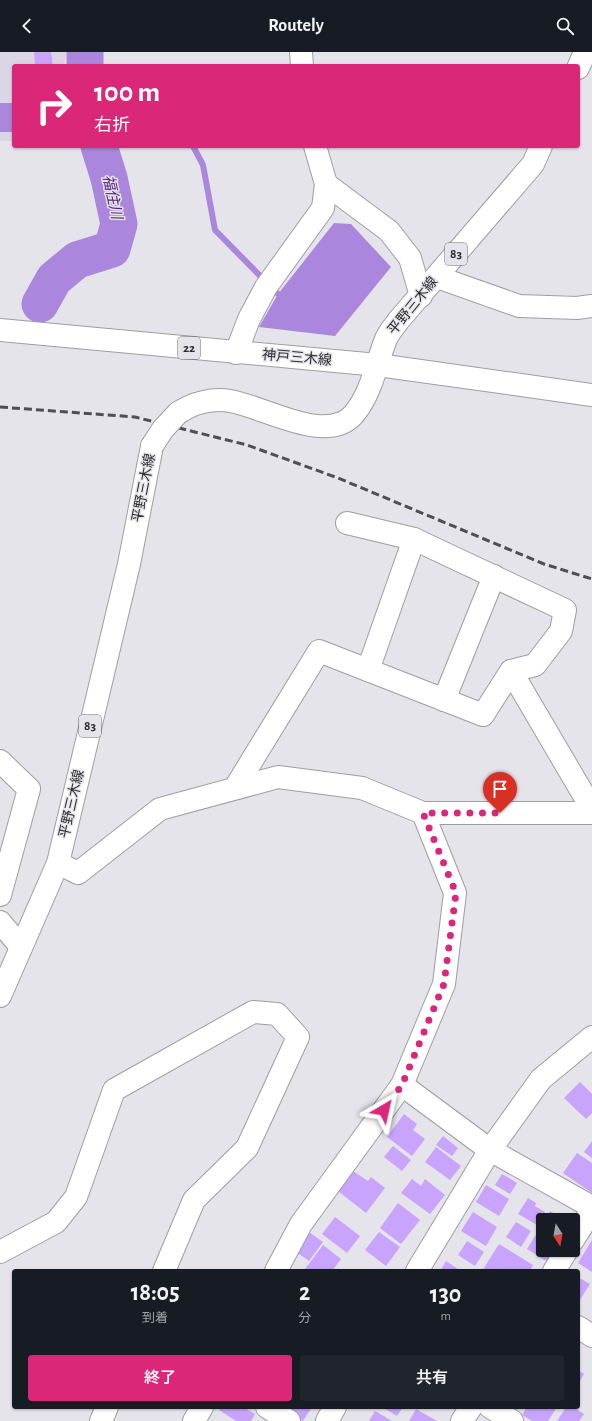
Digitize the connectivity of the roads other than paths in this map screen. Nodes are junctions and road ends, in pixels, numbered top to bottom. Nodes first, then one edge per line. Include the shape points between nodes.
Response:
1 (301, 52) edge
2 (585, 52) edge
3 (302, 64) edge
4 (580, 64) edge
5 (316, 148) edge
6 (540, 148) edge
7 (326, 184) junction
8 (437, 277) junction
9 (421, 296) junction
10 (592, 306) edge
11 (0, 330) edge
12 (236, 353) junction
13 (378, 365) junction
14 (592, 395) edge
15 (347, 523) dead end
16 (414, 539) junction
17 (494, 576) junction
18 (368, 670) junction
19 (511, 671) junction
20 (444, 700) junction
21 (0, 761) edge
22 (235, 788) junction
23 (592, 809) edge
24 (423, 813) junction
25 (592, 813) edge
26 (58, 863) junction
27 (0, 895) edge
28 (0, 922) edge
29 (21, 947) junction
30 (0, 996) edge
31 (592, 1037) edge
32 (402, 1085) junction
33 (490, 1150) junction
34 (592, 1208) edge
35 (580, 1228) edge
36 (0, 1252) edge
37 (563, 1257) edge
38 (165, 1269) edge
39 (277, 1269) edge
40 (418, 1269) edge
41 (555, 1269) edge
42 (580, 1329) edge
43 (592, 1336) edge
44 (106, 1409) edge
45 (201, 1409) edge
46 (270, 1409) edge
47 (334, 1409) edge
48 (470, 1409) edge
49 (493, 1409) edge
50 (101, 1421) edge
51 (194, 1421) edge
52 (288, 1421) edge
53 (327, 1421) edge
54 (462, 1421) edge
55 (512, 1421) edge

1 - 3 street
2 - 4 street
5 - 7 street
6 - 8 street, 平野三木線 / 83 via 532,164
7 - 9 street via 388,231 410,258
7 - 12 street via 323,208 268,284 249,319
8 - 9 street, 平野三木線 / 83
8 - 10 street via 519,306
9 - 13 street, 平野三木線 / 83 via 398,321 387,338
11 - 12 street, 神戸三木線 / 22
12 - 13 street, 神戸三木線 / 22
13 - 14 street, 神戸三木線 / 22
13 - 26 street, 平野三木線 / 83, bridge via 364,400 353,415 340,424 325,427 306,424 230,401 212,400 188,406 178,413 152,446 129,564
15 - 16 street
16 - 17 street
16 - 18 street
17 - 19 street via 565,610 561,631 535,666
17 - 20 street
18 - 20 street
18 - 22 street via 319,651
19 - 20 street via 483,715
19 - 23 street
21 - 27 street via 29,790
22 - 24 street via 278,777 362,788
22 - 26 street via 160,809 78,873
24 - 25 street
24 - 32 street via 456,893 444,984
26 - 29 street, 平野三木線 / 83
28 - 29 street
29 - 30 street, 平野三木線 / 83
31 - 33 street via 541,1079
32 - 33 street
32 - 39 street via 302,1224
33 - 34 street
33 - 40 street
34 - 35 street
36 - 38 street via 56,1222 76,1197 114,1090 253,1012 277,1014 298,1037 247,1148 194,1200
37 - 41 street
42 - 43 street
44 - 50 street
45 - 51 street
46 - 52 street
47 - 53 street
48 - 54 street
49 - 55 street

